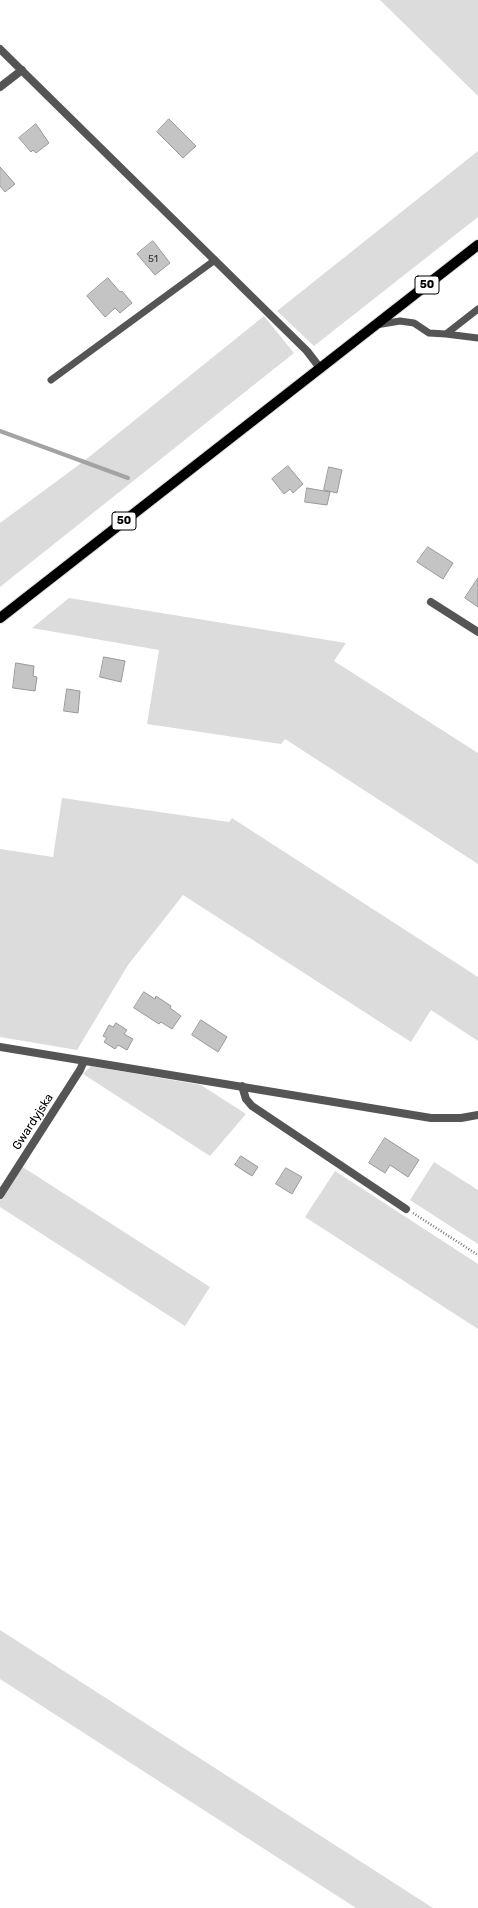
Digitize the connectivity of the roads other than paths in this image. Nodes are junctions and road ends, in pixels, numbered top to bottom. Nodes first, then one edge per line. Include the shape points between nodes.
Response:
1 (0, 49) edge
2 (22, 70) junction
3 (0, 87) edge
4 (478, 245) edge
5 (215, 260) junction
6 (478, 309) edge
7 (376, 325) junction
8 (446, 334) junction
9 (478, 338) edge
10 (320, 368) junction
11 (51, 380) dead end
12 (431, 602) dead end
13 (0, 618) edge
14 (478, 632) edge
15 (0, 1047) edge
16 (84, 1061) junction
17 (242, 1086) junction
18 (478, 1116) edge
19 (0, 1195) edge
20 (406, 1208) road end

1 - 2 street
2 - 3 street
2 - 5 street
4 - 7 main road, 50
5 - 10 street via 308,351
5 - 11 lane
6 - 8 lane
7 - 8 lane via 414,323 429,333
7 - 10 main road, 50
8 - 9 lane
10 - 13 main road, 50
12 - 14 street
15 - 16 street
16 - 17 street
16 - 19 street, Gwardyjska
17 - 18 street via 431,1118
17 - 20 street via 246,1099 252,1106

